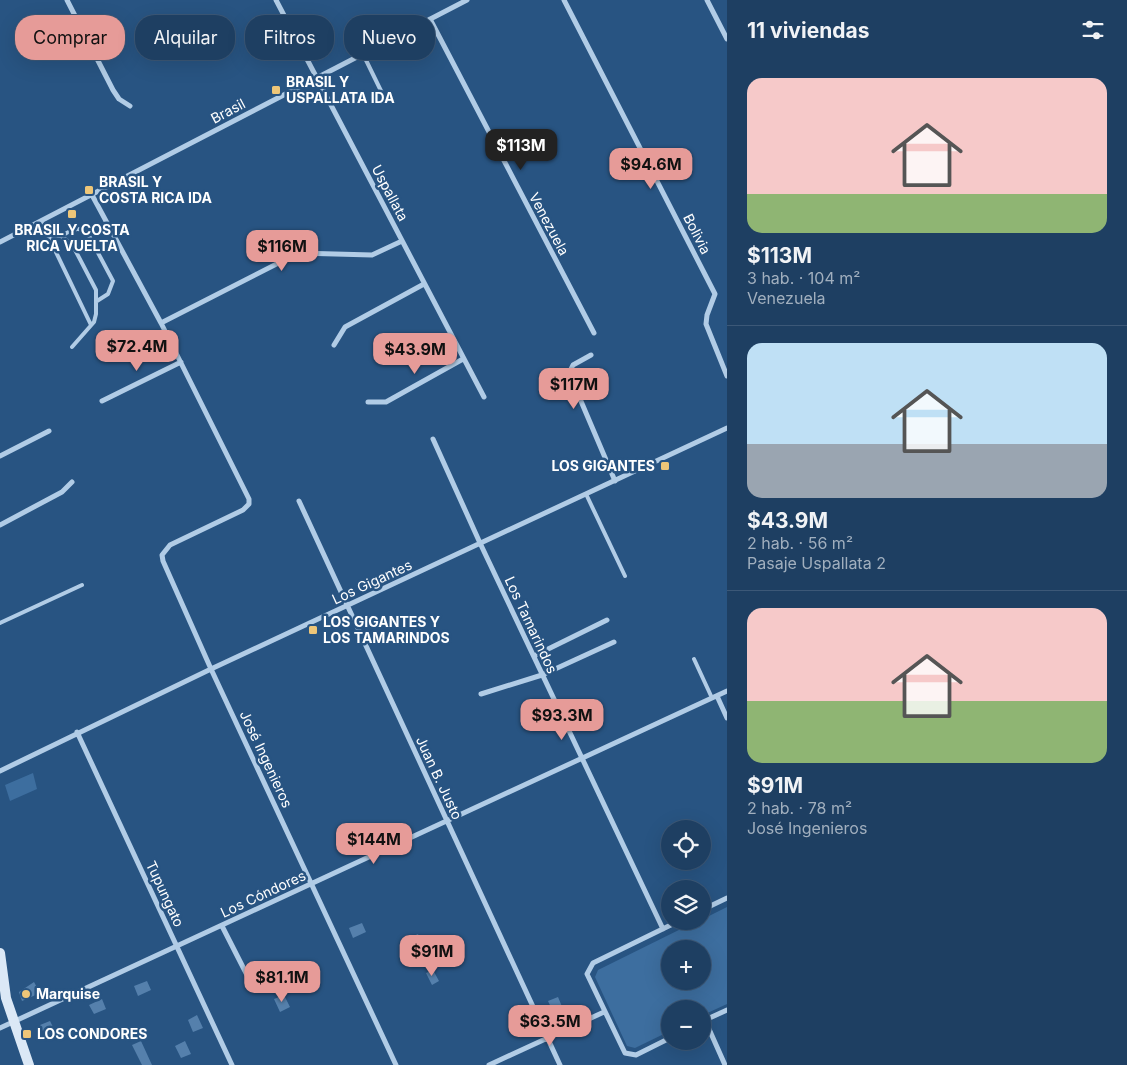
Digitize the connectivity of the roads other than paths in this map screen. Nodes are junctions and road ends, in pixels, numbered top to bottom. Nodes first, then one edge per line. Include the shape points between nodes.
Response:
1 (67, 0) edge
2 (276, 0) edge
3 (467, 0) edge
4 (564, 0) edge
5 (707, 0) edge
6 (459, 2) edge
7 (435, 16) edge
8 (435, 29) edge
9 (727, 39) edge
10 (351, 60) edge
11 (366, 60) edge
12 (317, 77) junction
13 (384, 97) dead end
14 (130, 106) dead end
15 (92, 195) junction
16 (41, 221) junction
17 (47, 235) junction
18 (62, 236) junction
19 (402, 241) junction
20 (0, 242) edge
21 (424, 284) junction
22 (97, 301) junction
23 (160, 323) junction
24 (91, 325) junction
25 (594, 332) dead end
26 (334, 345) dead end
27 (72, 347) dead end
28 (591, 355) dead end
29 (464, 359) junction
30 (181, 362) junction
31 (727, 376) edge
32 (484, 397) dead end
33 (102, 401) dead end
34 (368, 402) dead end
35 (727, 428) edge
36 (49, 431) dead end
37 (433, 439) dead end
38 (0, 456) edge
39 (615, 481) junction
40 (72, 482) dead end
41 (586, 494) junction
42 (298, 501) dead end
43 (0, 525) edge
44 (480, 543) junction
45 (625, 576) dead end
46 (82, 585) dead end
47 (346, 607) junction
48 (608, 620) dead end
49 (0, 623) edge
50 (614, 642) dead end
51 (534, 656) junction
52 (694, 659) dead end
53 (211, 669) junction
54 (542, 675) junction
55 (727, 691) edge
56 (481, 694) dead end
57 (714, 697) junction
58 (727, 718) edge
59 (77, 732) junction
60 (581, 758) junction
61 (0, 771) edge
62 (446, 820) junction
63 (312, 884) junction
64 (727, 898) edge
65 (711, 906) edge
66 (661, 925) edge
67 (222, 926) junction
68 (661, 930) edge
69 (177, 946) junction
70 (0, 953) edge
71 (0, 967) edge
72 (249, 979) dead end
73 (727, 1010) edge
74 (604, 1012) junction
75 (711, 1018) edge
76 (13, 1022) junction
77 (0, 1028) edge
78 (711, 1036) edge
79 (547, 1038) junction
80 (661, 1042) edge
81 (29, 1065) edge
82 (232, 1065) edge
83 (396, 1065) edge
84 (489, 1065) edge
85 (560, 1065) edge
86 (725, 1065) edge

1 - 14 street via 113,90
2 - 12 street, Uspallata
3 - 6 street, Brasil
4 - 31 street, Bolivia via 715,294 706,324
5 - 9 street
6 - 7 street, Brasil
8 - 25 street, Venezuela
10 - 12 street, Brasil
11 - 13 lane
12 - 15 street, Brasil
12 - 19 street, Uspallata
15 - 16 street, Brasil
15 - 23 street
16 - 17 lane
16 - 20 street, Brasil
17 - 18 lane
17 - 24 lane
18 - 22 lane via 72,244 96,290
18 - 22 lane via 77,228 88,234 113,281 108,294
19 - 21 street, Uspallata
19 - 23 street via 372,256 298,253
21 - 26 street via 345,327
21 - 29 street, Uspallata
22 - 24 lane
23 - 30 street
24 - 27 lane
28 - 39 street via 573,365 569,373
29 - 32 street, Uspallata
29 - 34 street via 386,402
30 - 33 street
30 - 53 street, José Ingenieros via 248,494 249,504 243,510 170,545 162,555
35 - 39 street, Los Gigantes
36 - 38 street
37 - 44 street, Los Tamarindos
39 - 41 street, Los Gigantes
40 - 43 street via 62,492
41 - 44 street, Los Gigantes
41 - 45 lane
42 - 47 street, Juan B. Justo
44 - 47 street, Los Gigantes
44 - 51 street, Los Tamarindos
46 - 49 lane
47 - 53 street, Los Gigantes
47 - 62 street, Juan B. Justo
48 - 51 street
50 - 54 street
51 - 54 street, Los Tamarindos
52 - 57 lane
53 - 59 street, Los Gigantes
53 - 63 street, José Ingenieros
54 - 56 street
54 - 60 street, Los Tamarindos
55 - 57 street, Los Cóndores
57 - 58 street
57 - 60 street, Los Cóndores
59 - 61 street, Los Gigantes
59 - 69 street, Tupungato
60 - 62 street, Los Cóndores
60 - 66 street, Los Tamarindos
62 - 63 street, Los Cóndores
62 - 79 street, Juan B. Justo
63 - 67 street, Los Cóndores
63 - 83 street, José Ingenieros
64 - 65 street
67 - 69 street, Los Cóndores
67 - 72 street
68 - 74 street via 590,966 588,978
69 - 76 street, Los Cóndores
69 - 82 street, Tupungato
70 - 71 main road
71 - 76 main road
73 - 75 street
74 - 79 street
74 - 80 street via 627,1055 636,1055
76 - 77 street, Los Cóndores
76 - 81 main road
78 - 86 street
79 - 84 street
79 - 85 street, Juan B. Justo

